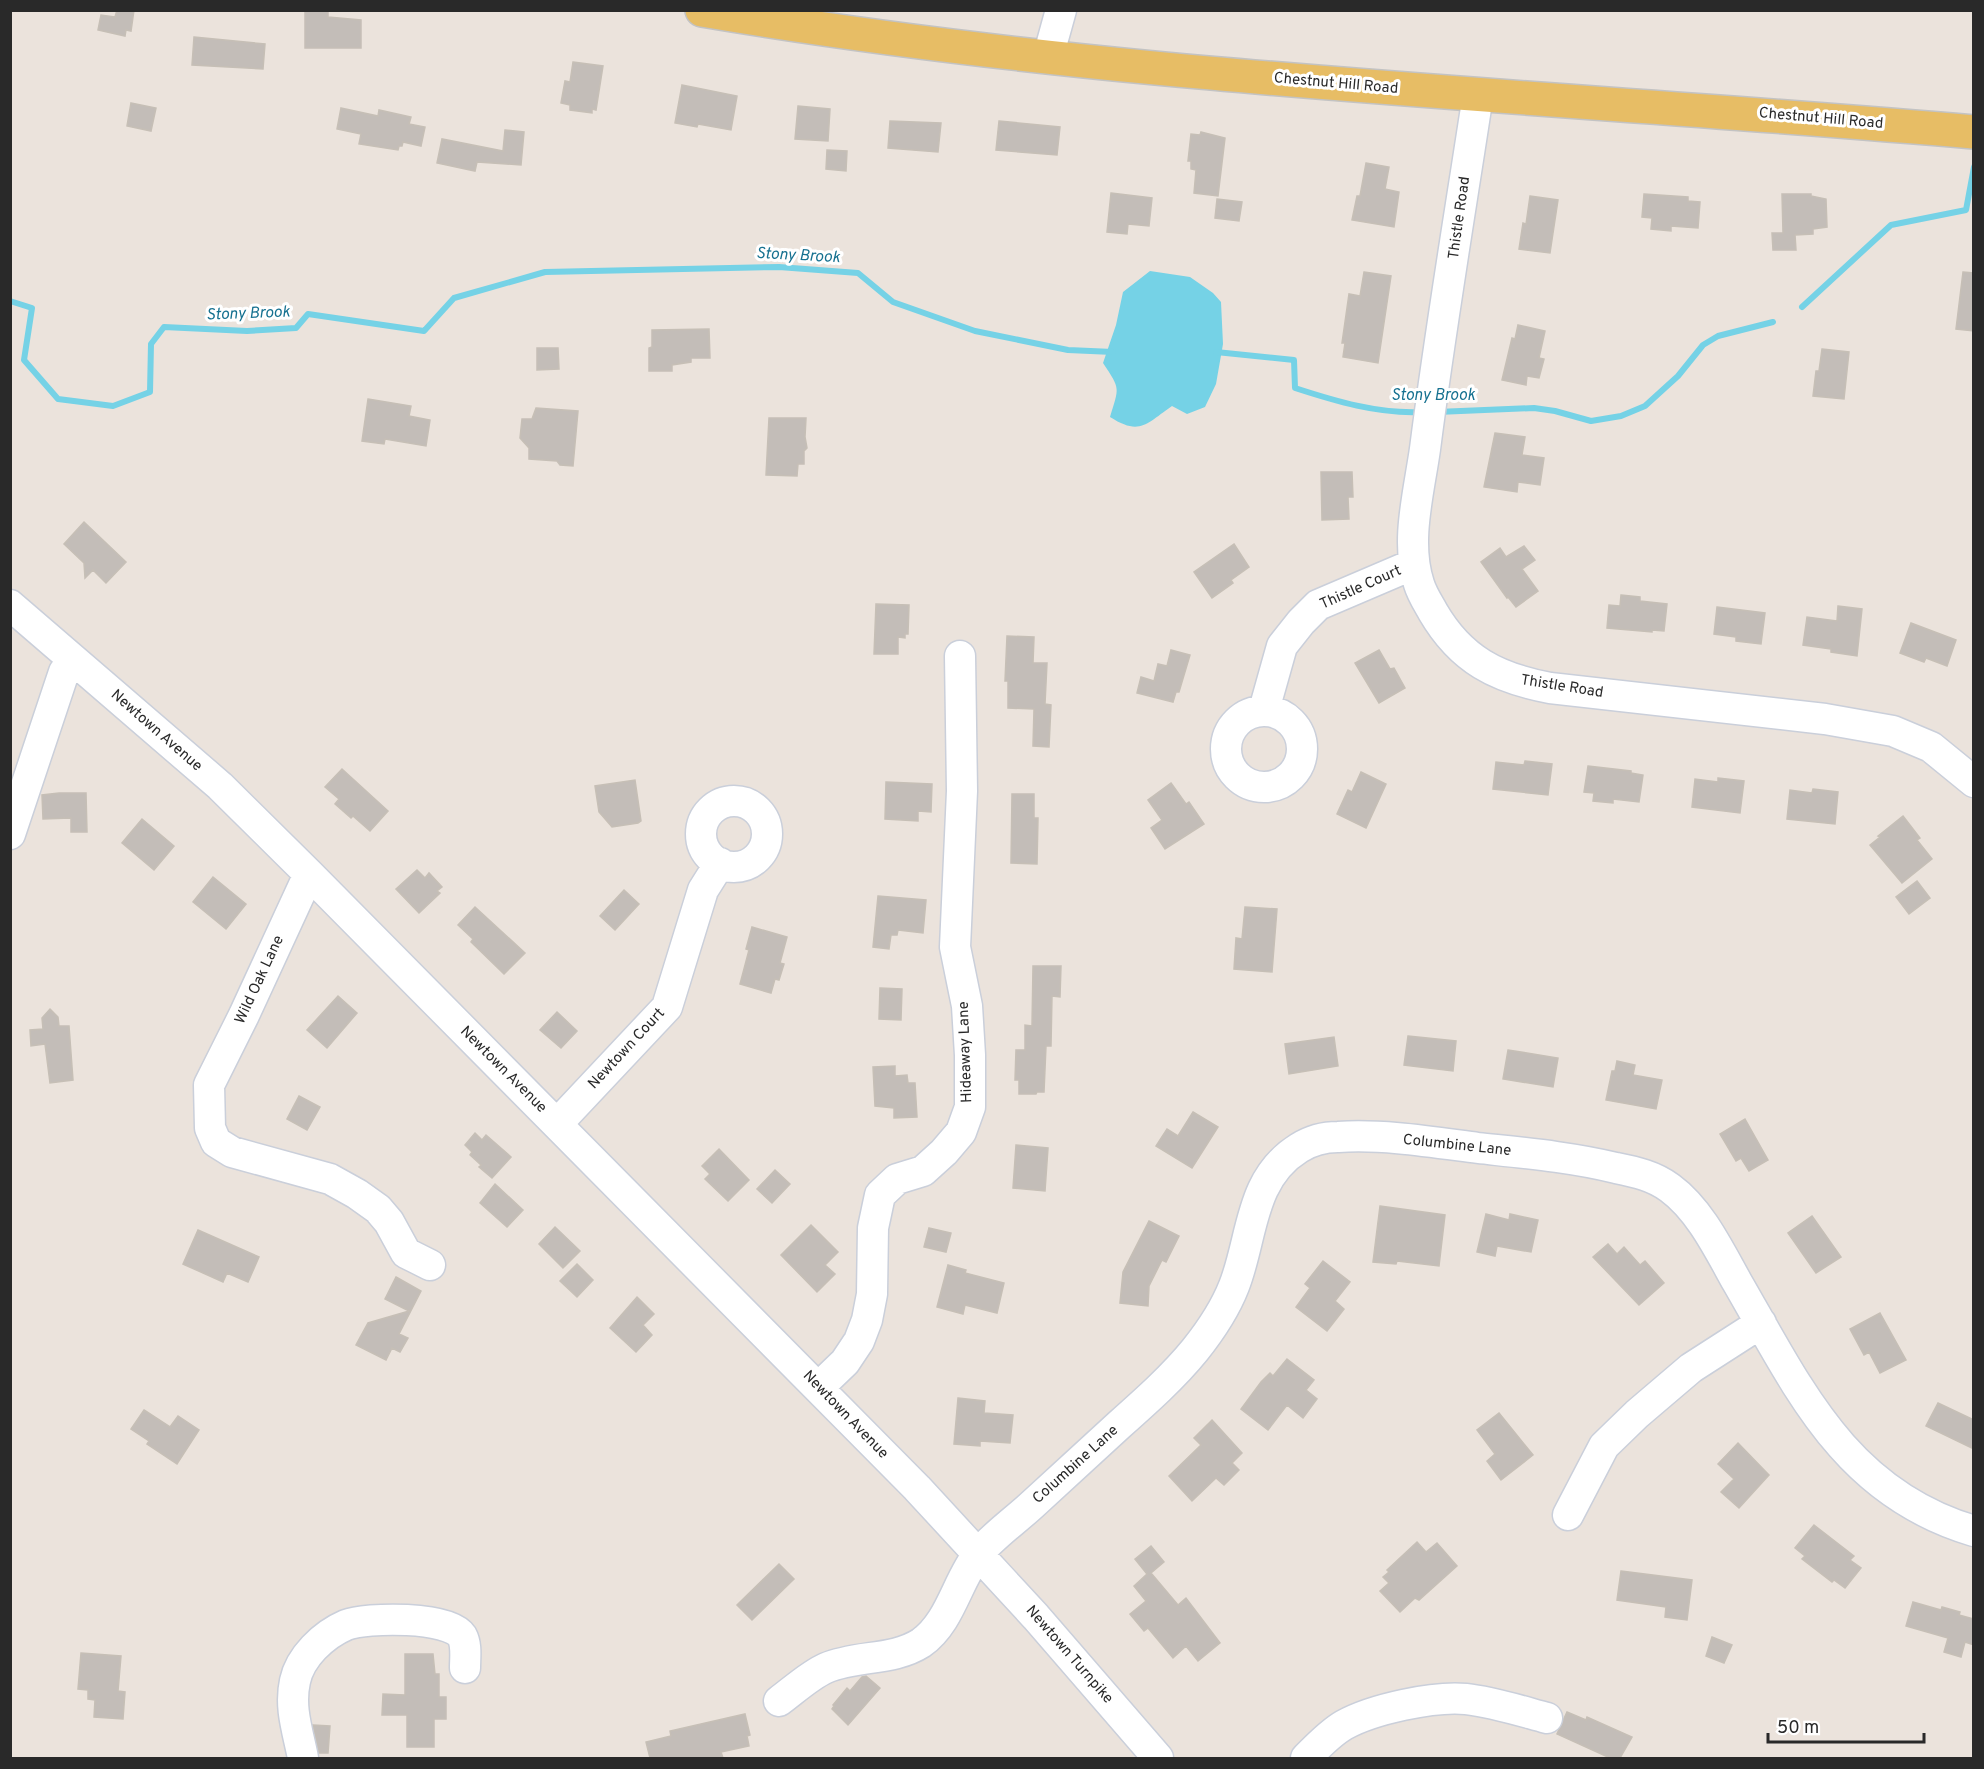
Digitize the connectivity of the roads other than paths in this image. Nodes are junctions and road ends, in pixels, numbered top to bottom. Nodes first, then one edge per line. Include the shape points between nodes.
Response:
1 (702, 10) edge
2 (1061, 10) edge
3 (1048, 57) junction
4 (1478, 95) junction
5 (1973, 131) edge
6 (1414, 564) junction
7 (10, 605) edge
8 (960, 656) dead end
9 (73, 660) junction
10 (1264, 710) dead end
11 (1974, 782) edge
12 (10, 834) edge
13 (720, 863) dead end
14 (309, 873) junction
15 (556, 1124) junction
16 (430, 1265) dead end
17 (1761, 1323) junction
18 (819, 1387) junction
19 (1568, 1515) dead end
20 (1974, 1531) edge
21 (979, 1554) junction
22 (465, 1668) dead end
23 (778, 1701) dead end
24 (1547, 1718) dead end
25 (303, 1758) edge
26 (1158, 1758) edge
27 (1306, 1758) edge

1 - 3 main road, Chestnut Hill Road via 899,41
2 - 3 street
3 - 4 main road, Chestnut Hill Road
4 - 5 main road, Chestnut Hill Road
4 - 6 street, Thistle Road via 1415,519
6 - 10 street, Thistle Court via 1318,605 1282,646
6 - 11 street, Thistle Road via 1419,585 1448,635 1474,659 1504,677 1550,688 1825,719 1893,731 1931,747
7 - 9 street, Newtown Avenue
8 - 18 street, Hideaway Lane via 962,791 955,947 967,1006 970,1107 961,1132 944,1152 923,1171 897,1179 880,1195 873,1228 872,1294 867,1320 845,1362
9 - 12 street via 64,672
9 - 14 street, Newtown Avenue via 220,786
13 - 15 street, Newtown Court via 703,890 668,1007
14 - 15 street, Newtown Avenue
14 - 16 street, Wild Oak Lane via 209,1085 210,1128 216,1142 231,1152 330,1179 357,1194 389,1222 406,1253
15 - 18 street, Newtown Avenue
17 - 19 street via 1691,1368 1604,1446
17 - 20 street, Columbine Lane via 1824,1426 1875,1481 1946,1523
17 - 21 street, Columbine Lane via 1684,1200 1653,1178 1569,1158 1397,1139 1322,1138 1292,1152 1261,1191 1235,1285 1193,1353
18 - 21 street, Newtown Avenue
21 - 23 street, Columbine Lane via 937,1628 918,1645 826,1668
21 - 26 street, Newtown Turnpike
22 - 25 street via 462,1636 444,1625 380,1620 338,1630 309,1652 295,1681 294,1719
24 - 27 street via 1465,1699 1424,1701 1384,1710 1342,1726

